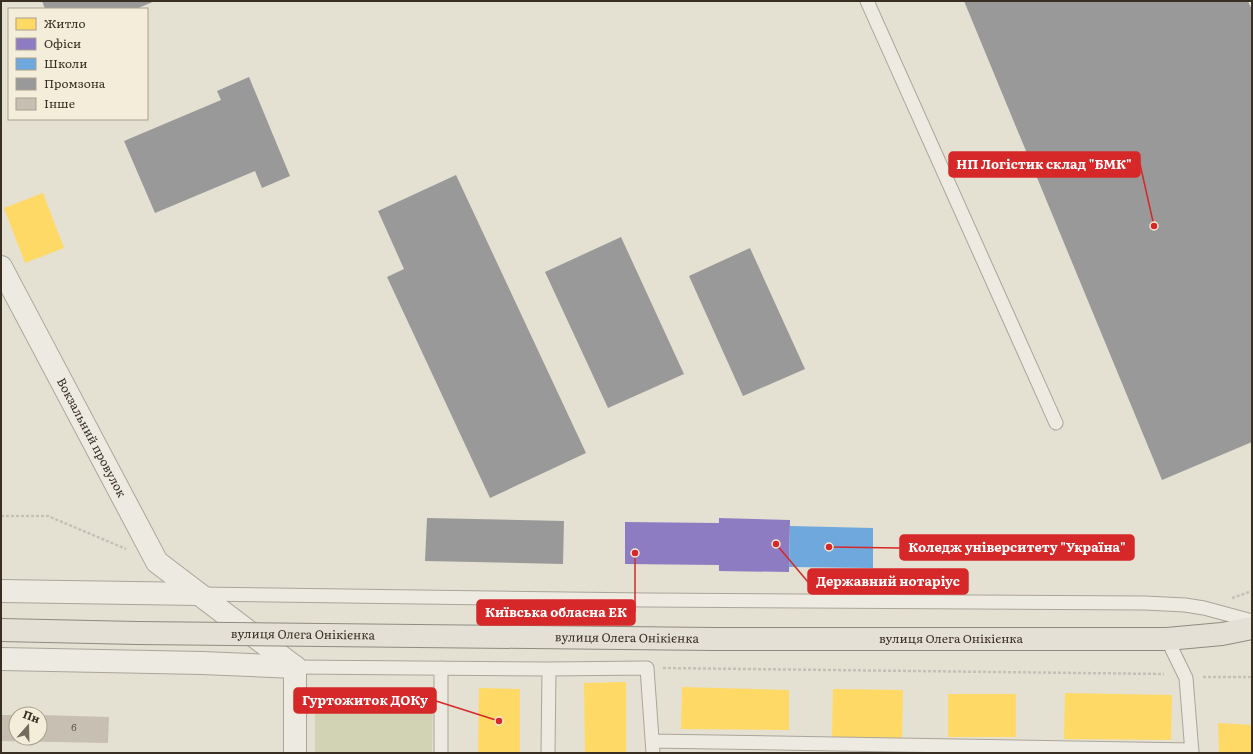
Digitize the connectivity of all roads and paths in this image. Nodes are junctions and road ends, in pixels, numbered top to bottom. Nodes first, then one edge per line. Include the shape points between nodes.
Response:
1 (867, 1) edge
2 (1, 267) edge
3 (1056, 423) dead end
4 (1, 516) edge
5 (157, 562) junction
6 (1, 591) edge
7 (198, 594) junction
8 (1252, 621) edge
9 (1252, 628) edge
10 (1, 630) edge
11 (1167, 639) junction
12 (1, 659) edge
13 (295, 667) junction
14 (441, 668) junction
15 (647, 668) junction
16 (549, 669) junction
17 (1252, 677) edge
18 (1186, 678) junction
19 (652, 747) edge
20 (1192, 751) edge
21 (295, 753) edge
22 (441, 753) edge
23 (548, 753) edge

1 - 3 lane
2 - 5 street, Вокзальний провулок
4 - 5 path via 48,516
5 - 7 street, Вокзальний провулок
6 - 7 street
7 - 8 lane via 1145,603 1204,608
7 - 13 street, Вокзальний провулок
9 - 11 main road, вулиця Олега Онікієнка via 1222,634
10 - 11 main road, вулиця Олега Онікієнка, bridge via 137,634 713,639
11 - 18 lane
12 - 13 street
13 - 14 lane
13 - 21 street
14 - 16 lane
14 - 22 lane
15 - 16 lane
15 - 18 path via 1165,674
15 - 19 lane
16 - 23 lane
17 - 18 path
18 - 20 lane
19 - 20 lane

